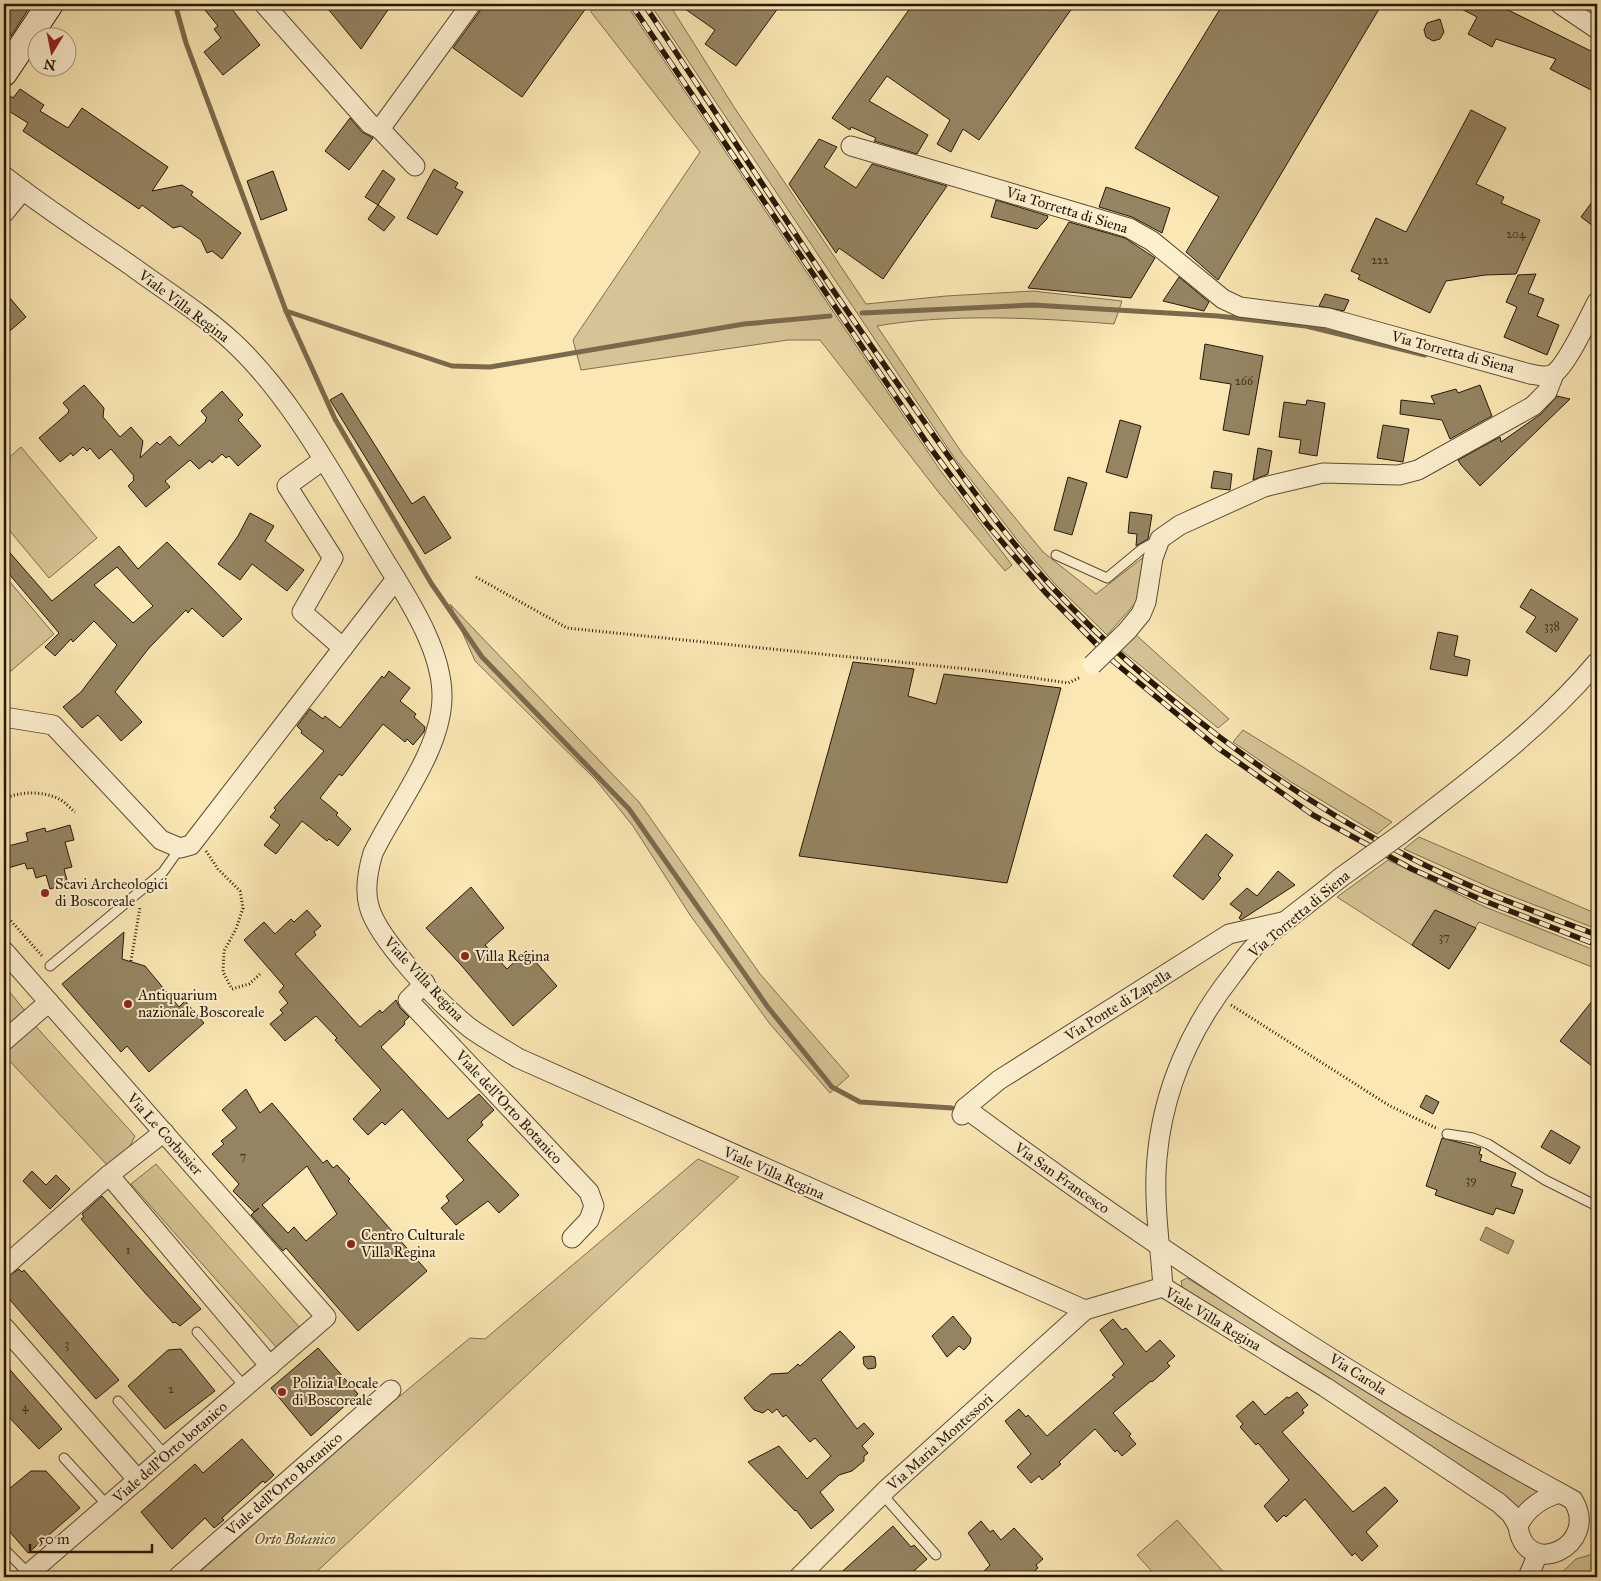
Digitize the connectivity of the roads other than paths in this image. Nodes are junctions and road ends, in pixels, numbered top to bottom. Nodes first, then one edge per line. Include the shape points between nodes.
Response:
1 (50, 4) edge
2 (264, 4) edge
3 (471, 4) edge
4 (1560, 4) edge
5 (1597, 29) edge
6 (4, 74) edge
7 (380, 129) junction
8 (851, 146) dead end
9 (415, 166) dead end
10 (4, 176) edge
11 (22, 190) junction
12 (4, 213) edge
13 (1597, 302) edge
14 (1554, 374) junction
15 (322, 460) junction
16 (1160, 539) junction
17 (1056, 555) dead end
18 (396, 579) junction
19 (343, 648) junction
20 (1597, 662) edge
21 (1092, 665) road end
22 (4, 717) edge
23 (180, 848) junction
24 (1288, 920) junction
25 (4, 951) edge
26 (50, 966) road end
27 (425, 983) junction
28 (49, 1002) junction
29 (4, 1041) edge
30 (964, 1112) joint
31 (164, 1132) junction
32 (1447, 1134) road end
33 (109, 1175) junction
34 (1597, 1206) edge
35 (572, 1238) dead end
36 (1160, 1247) junction
37 (4, 1267) edge
38 (1163, 1287) junction
39 (1085, 1310) junction
40 (326, 1317) joint
41 (4, 1327) edge
42 (197, 1332) dead end
43 (270, 1366) junction
44 (245, 1387) junction
45 (391, 1390) dead end
46 (118, 1401) dead end
47 (166, 1456) junction
48 (64, 1458) dead end
49 (138, 1480) junction
50 (1560, 1493) junction
51 (882, 1494) junction
52 (108, 1506) junction
53 (1581, 1508) junction
54 (1597, 1518) edge
55 (1518, 1526) junction
56 (4, 1549) edge
57 (936, 1555) dead end
58 (1537, 1556) junction
59 (804, 1575) edge
60 (27, 1576) edge
61 (178, 1577) edge
62 (1528, 1577) edge

1 - 6 main road
2 - 7 street via 370,124
3 - 7 street
4 - 5 street
7 - 9 street
8 - 14 street, Via Torretta di Siena via 1129,228 1152,241 1223,299 1240,308 1328,318 1530,374
10 - 11 street, Viale Villa Regina
11 - 12 street
11 - 15 street, Viale Villa Regina via 178,298 235,344 284,400
13 - 14 street via 1563,365
14 - 16 street via 1547,392 1533,406 1418,470 1398,475 1323,473 1264,487 1180,525
15 - 18 street, Viale Villa Regina
15 - 19 street via 287,486 333,558 302,612
16 - 17 lane via 1142,549 1107,578
16 - 21 street, bridge via 1152,558 1141,614
18 - 19 street
18 - 27 street, Viale Villa Regina via 434,653 442,700 428,751 373,853 368,870 368,904 383,937
19 - 23 street via 192,845
20 - 24 street, Via Torretta di Siena, bridge via 1572,692 1507,751
22 - 23 street via 53,725 161,840
23 - 26 lane via 163,872
24 - 30 street, Via Ponte di Zapella via 1229,934 999,1080
24 - 36 street, Via Torretta di Siena via 1253,948 1216,995 1177,1069 1165,1108 1157,1158
25 - 28 street, Via Le Corbusier
27 - 35 street, Viale dell'Orto Botanico via 408,1000 589,1192 594,1206 588,1220
27 - 39 street, Viale Villa Regina via 470,1027 518,1058
28 - 29 street
28 - 31 street, Via Le Corbusier
30 - 36 street, Via San Francesco
31 - 33 street
31 - 40 street, Via Le Corbusier
32 - 34 lane via 1474,1138 1488,1144 1544,1180
33 - 37 street
33 - 43 street
36 - 38 street, Via Torretta di Siena
36 - 50 street, Via Carola via 1334,1360
38 - 39 street, Viale Villa Regina
38 - 55 street, Viale Villa Regina via 1325,1387 1500,1503
39 - 51 street, Via Maria Montessori
40 - 43 street, Viale dell'Orto botanico
41 - 49 street
42 - 44 lane
43 - 44 street, Viale dell'Orto botanico
44 - 47 street, Viale dell'Orto botanico
45 - 61 street, Viale dell'Orto Botanico
46 - 47 lane
47 - 49 street, Viale dell'Orto botanico
48 - 52 lane
49 - 52 street, Viale dell'Orto botanico
50 - 53 street
50 - 55 street via 1547,1497 1530,1509
51 - 57 lane
51 - 59 street, Via Maria Montessori
52 - 60 street, Viale dell'Orto botanico
53 - 54 street
53 - 58 street via 1588,1521 1587,1540 1549,1558
55 - 58 street via 1519,1536
56 - 60 lane
58 - 62 street

